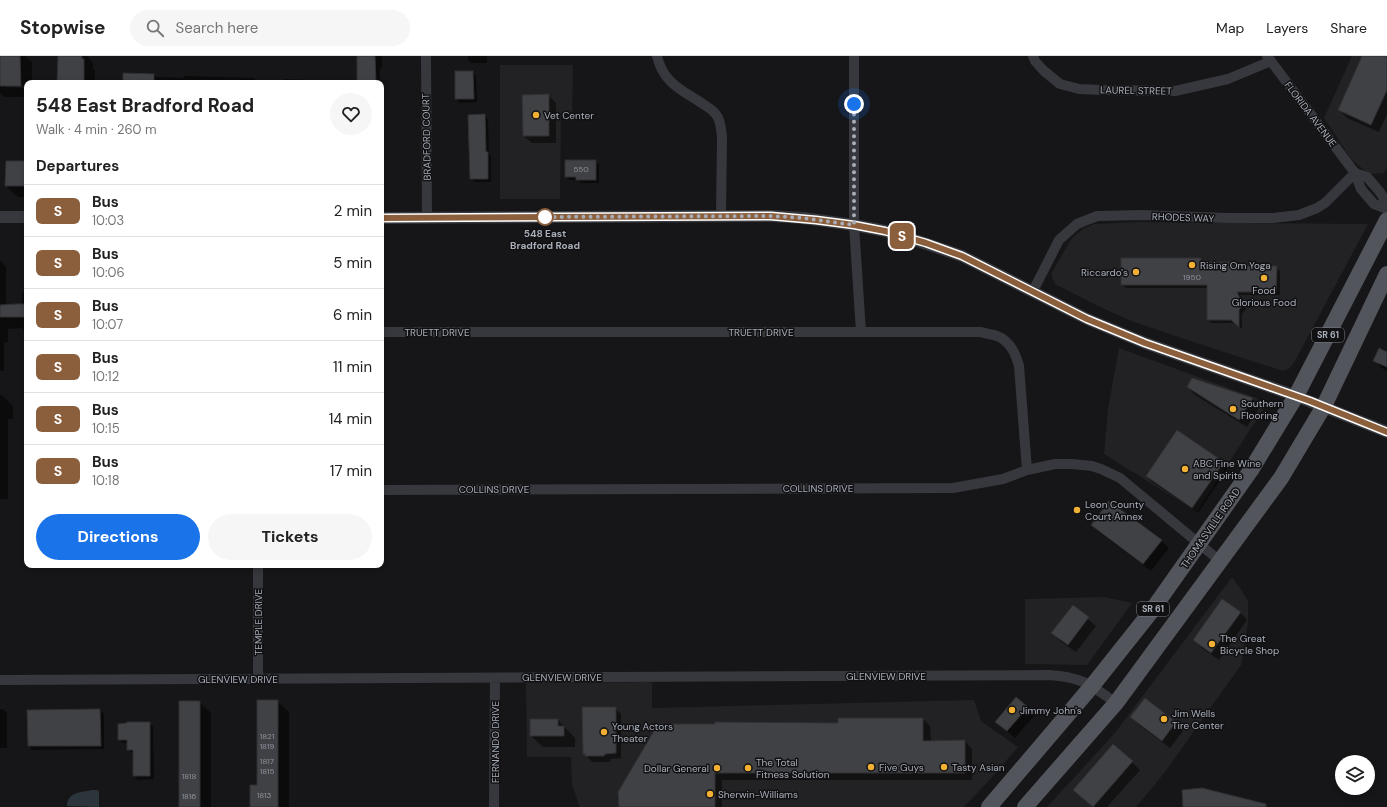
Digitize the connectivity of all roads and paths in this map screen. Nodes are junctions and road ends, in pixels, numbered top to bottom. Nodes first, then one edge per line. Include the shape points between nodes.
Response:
1 (426, 56) edge
2 (658, 56) edge
3 (854, 56) edge
4 (1033, 56) edge
5 (1269, 58) edge
6 (1355, 173) junction
7 (1387, 203) edge
8 (1387, 209) edge
9 (721, 216) junction
10 (0, 217) edge
11 (24, 217) edge
12 (384, 218) edge
13 (427, 218) junction
14 (1387, 220) edge
15 (854, 225) junction
16 (1387, 274) edge
17 (1034, 291) junction
18 (384, 332) edge
19 (861, 332) junction
20 (1296, 396) junction
21 (1324, 406) junction
22 (1387, 432) edge
23 (1027, 470) junction
24 (384, 490) edge
25 (1199, 544) junction
26 (1220, 560) junction
27 (258, 568) edge
28 (495, 678) junction
29 (258, 679) junction
30 (0, 680) edge
31 (1092, 686) junction
32 (1116, 703) junction
33 (1006, 788) junction
34 (1025, 806) edge
35 (494, 807) edge
36 (990, 807) edge

1 - 13 street, BRADFORD COURT
2 - 9 street via 661,70 672,84 710,109 717,115 721,124
3 - 15 street
4 - 5 street, LAUREL STREET via 1044,71 1060,84 1079,89 1175,91 1228,79
5 - 6 street, FLORIDA AVENUE
6 - 7 street, FLORIDA AVENUE via 1368,177
6 - 8 street, FLORIDA AVENUE via 1361,188 1374,204
6 - 17 street, RHODES WAY via 1317,208 1298,215 1273,218 1097,216 1077,224 1059,240
9 - 13 street
9 - 15 street via 803,218
10 - 11 street
12 - 13 street
14 - 20 main road, THOMASVILLE ROAD / SR 61
15 - 17 street via 900,235 962,256
15 - 19 street
16 - 21 main road, SR 61
17 - 20 street via 1087,319 1139,340
18 - 19 street, TRUETT DRIVE
19 - 23 street, TRUETT DRIVE via 981,332 997,336 1010,345 1019,366
20 - 21 street
20 - 25 main road, THOMASVILLE ROAD / SR 61 via 1261,456
21 - 22 street
21 - 26 main road, SR 61 via 1280,478
23 - 24 street, COLLINS DRIVE via 1003,479 953,488
23 - 25 street, COLLINS DRIVE via 1055,464 1092,466 1101,469 1120,478
25 - 26 street, COLLINS DRIVE
25 - 31 main road, THOMASVILLE ROAD / SR 61 via 1150,613
26 - 32 main road, SR 61
27 - 29 street, TEMPLE DRIVE
28 - 29 street, GLENVIEW DRIVE
28 - 31 street, GLENVIEW DRIVE via 1049,675 1067,676
28 - 35 street, FERNANDO DRIVE
29 - 30 street, GLENVIEW DRIVE
31 - 32 street, GLENVIEW DRIVE
31 - 33 main road, THOMASVILLE ROAD / SR 61
32 - 34 main road, SR 61
33 - 34 main road
33 - 36 main road, THOMASVILLE ROAD / SR 61

